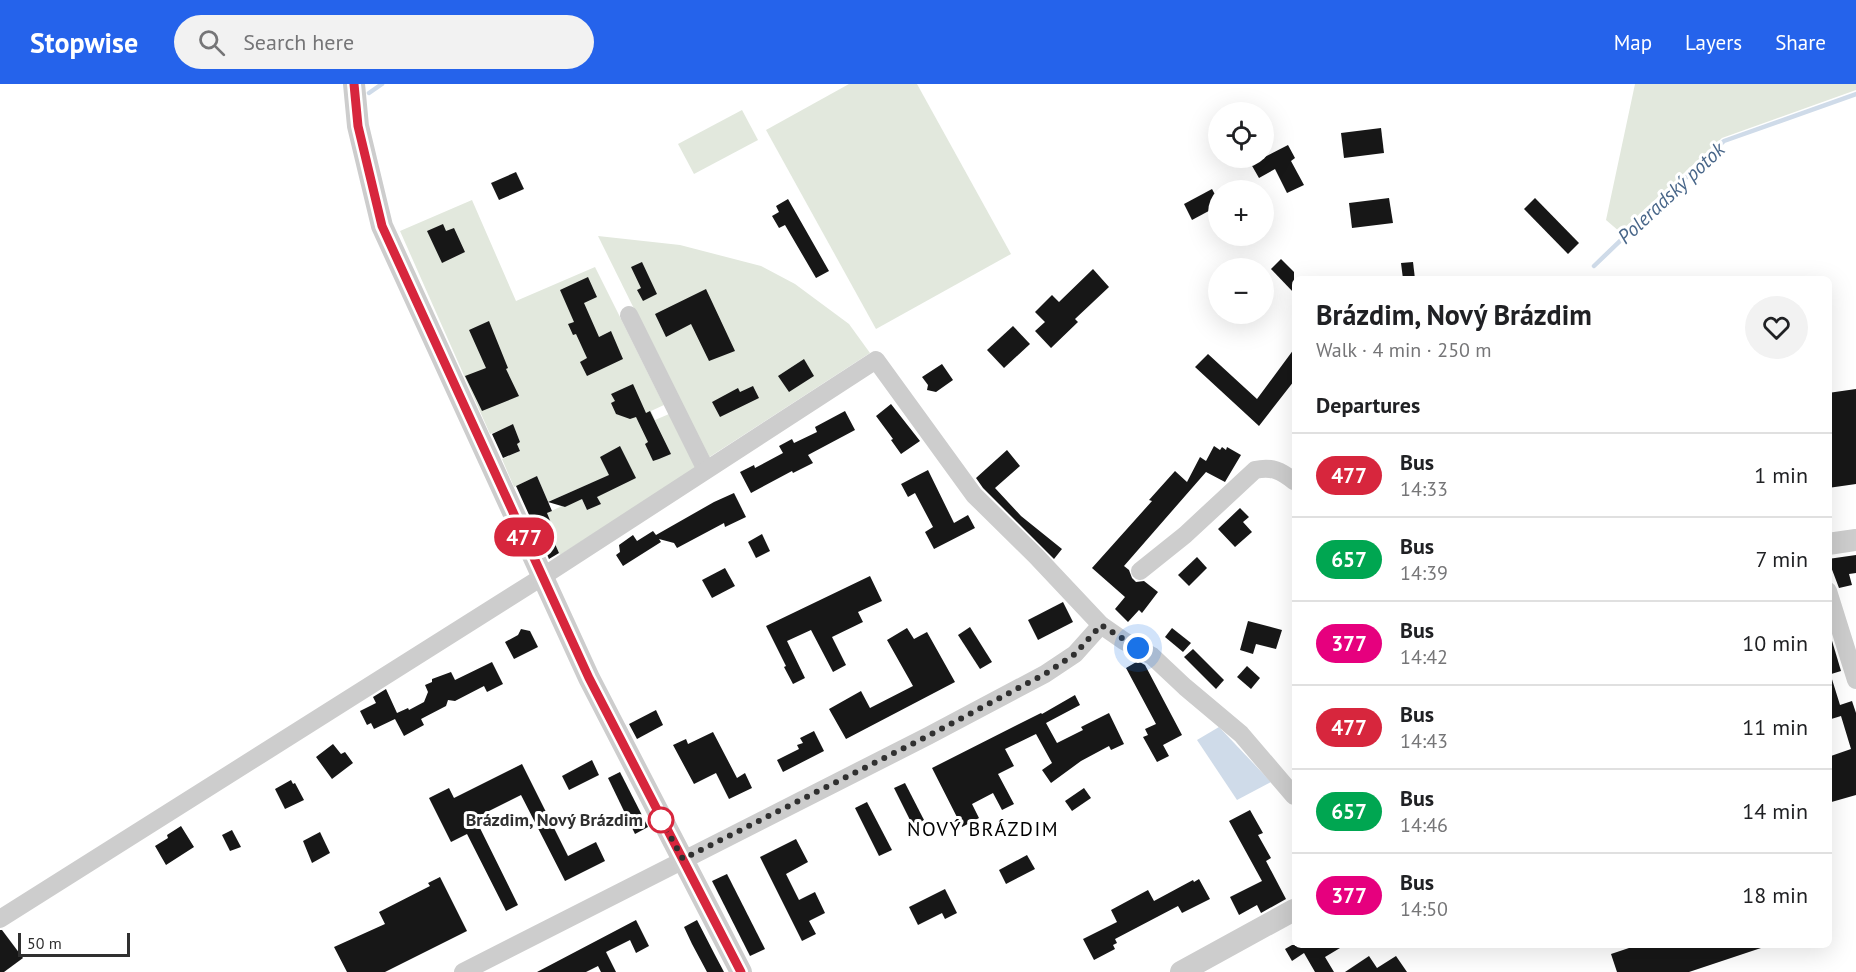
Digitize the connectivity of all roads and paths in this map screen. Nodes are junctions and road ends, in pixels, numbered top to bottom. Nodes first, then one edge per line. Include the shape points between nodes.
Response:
1 (354, 84) edge
2 (629, 315) dead end
3 (706, 470) junction
4 (1292, 480) edge
5 (1856, 540) edge
6 (1832, 543) edge
7 (1140, 571) dead end
8 (542, 577) junction
9 (1832, 604) edge
10 (1101, 625) junction
11 (1856, 680) edge
12 (1292, 794) edge
13 (683, 859) junction
14 (1292, 911) edge
15 (0, 919) edge
16 (463, 972) edge
17 (741, 972) edge
18 (1181, 972) edge

1 - 8 street via 358,126 382,226
2 - 3 street
3 - 8 street
3 - 10 street via 876,360 974,495
4 - 7 street via 1267,467 1255,470
5 - 6 street
8 - 13 street via 589,678
8 - 15 street
9 - 11 street
10 - 12 street via 1152,656 1241,735
10 - 13 street via 1075,654 1045,674
13 - 16 street
13 - 17 street
14 - 18 street

